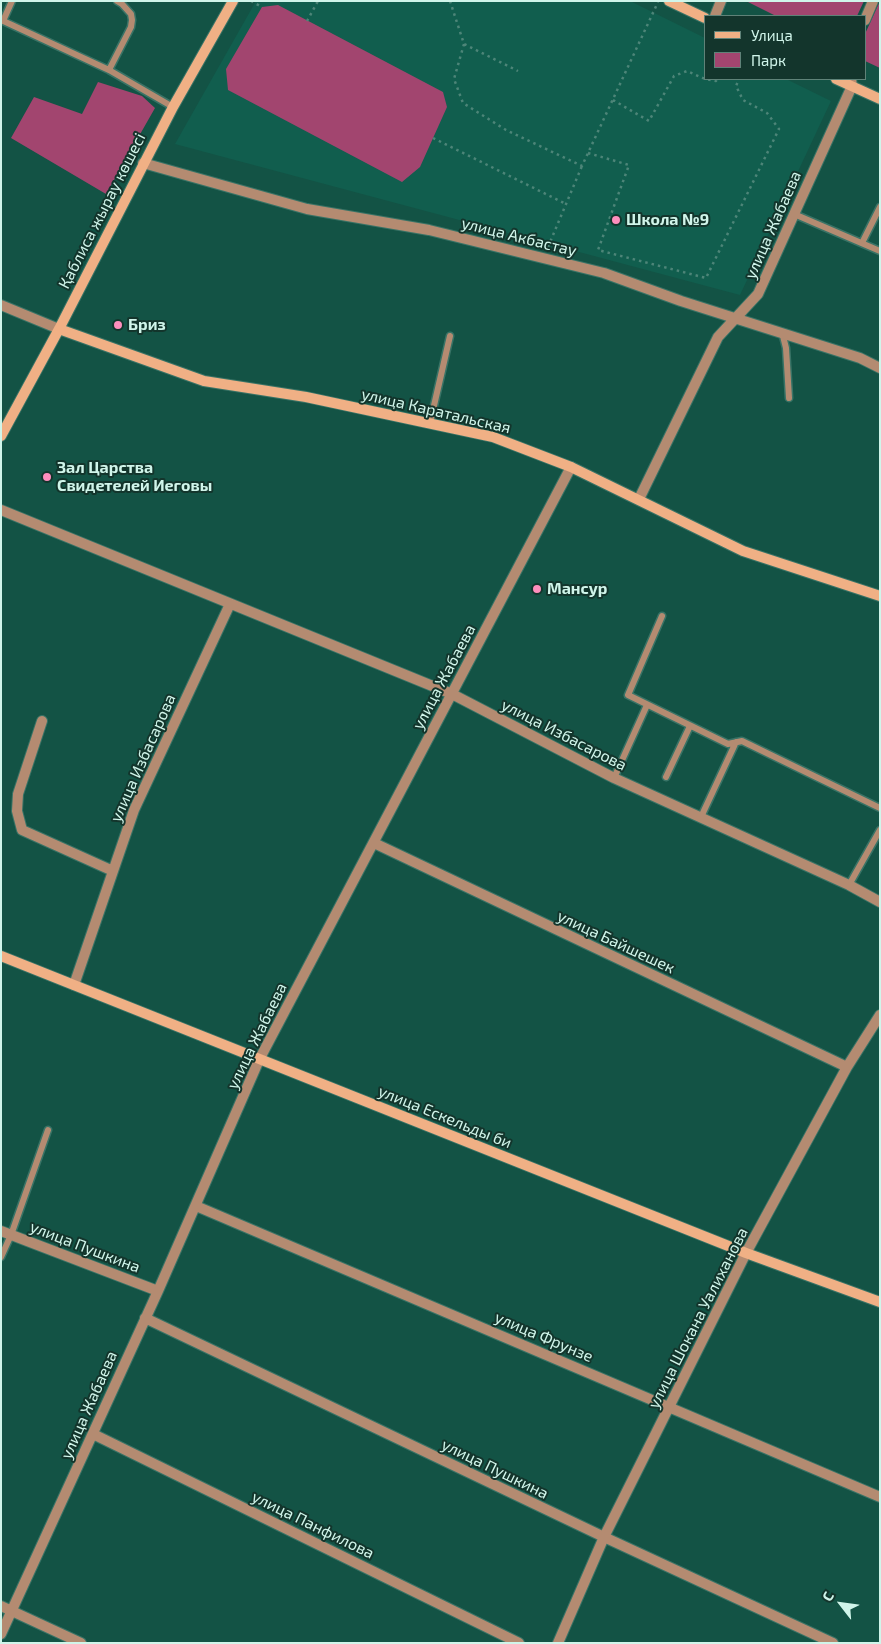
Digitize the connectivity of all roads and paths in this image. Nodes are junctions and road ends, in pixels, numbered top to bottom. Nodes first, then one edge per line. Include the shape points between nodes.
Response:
1 (12, 1) edge
2 (117, 1) edge
3 (233, 1) edge
4 (252, 1) edge
5 (318, 1) edge
6 (450, 1) edge
7 (658, 1) edge
8 (669, 1) edge
9 (721, 1) edge
10 (873, 1) edge
11 (262, 7) dead end
12 (715, 15) edge
13 (704, 18) edge
14 (866, 18) edge
15 (2, 21) edge
16 (307, 21) dead end
17 (464, 44) junction
18 (109, 70) junction
19 (518, 71) dead end
20 (704, 79) edge
21 (739, 80) edge
22 (851, 82) edge
23 (880, 99) edge
24 (613, 100) junction
25 (173, 107) junction
26 (433, 138) dead end
27 (588, 153) junction
28 (143, 163) junction
29 (582, 166) junction
30 (566, 204) junction
31 (880, 207) edge
32 (794, 214) junction
33 (862, 244) junction
34 (880, 251) edge
35 (543, 259) junction
36 (1, 305) edge
37 (736, 318) junction
38 (59, 329) junction
39 (782, 332) junction
40 (450, 336) dead end
41 (880, 368) edge
42 (789, 398) dead end
43 (430, 424) junction
44 (1, 436) edge
45 (570, 467) junction
46 (639, 499) junction
47 (1, 510) edge
48 (880, 596) edge
49 (230, 604) junction
50 (662, 616) dead end
51 (452, 694) junction
52 (647, 705) junction
53 (42, 721) dead end
54 (690, 726) junction
55 (736, 742) junction
56 (666, 777) dead end
57 (614, 778) junction
58 (880, 808) edge
59 (701, 817) junction
60 (880, 830) edge
61 (374, 843) junction
62 (113, 871) junction
63 (849, 885) junction
64 (880, 902) edge
65 (1, 956) edge
66 (74, 985) junction
67 (880, 1015) edge
68 (260, 1060) junction
69 (847, 1067) junction
70 (48, 1130) dead end
71 (196, 1206) junction
72 (6, 1233) edge
73 (746, 1253) junction
74 (1, 1257) edge
75 (158, 1290) junction
76 (880, 1302) edge
77 (145, 1318) junction
78 (670, 1407) junction
79 (93, 1434) junction
80 (880, 1497) edge
81 (604, 1537) junction
82 (1, 1606) edge
83 (11, 1611) junction
84 (1, 1634) edge
85 (81, 1643) edge
86 (519, 1643) edge
87 (558, 1643) edge
88 (834, 1643) edge

1 - 15 lane
2 - 18 lane via 131,14 132,20
3 - 25 street, Қаблиса жырау көшесі
4 - 11 path
5 - 16 path
6 - 17 path
7 - 24 path
8 - 13 street
9 - 12 street
10 - 14 street
15 - 18 lane
17 - 19 path
17 - 29 path via 454,79 463,103 506,130
18 - 25 lane
20 - 24 path via 686,71 674,76 649,121
21 - 27 path via 736,86 744,100 767,113 779,129 706,278 598,250 629,165
22 - 23 street
22 - 32 street, улица Жабаева
24 - 27 path
25 - 28 street, Қаблиса жырау көшесі
26 - 30 path
27 - 29 path
28 - 35 street, улица Акбастау via 307,209 429,230
28 - 38 street, Қаблиса жырау көшесі
29 - 30 path
30 - 35 path
31 - 33 lane
32 - 33 lane
32 - 37 street, улица Жабаева via 758,294
33 - 34 lane
35 - 37 street, улица Акбастау via 604,273
36 - 38 street, улица Каратальская
37 - 39 street, улица Акбастау
37 - 46 street, улица Жабаева via 718,337
38 - 43 street, улица Каратальская via 204,381 306,397
38 - 44 street, Қаблиса жырау көшесі
39 - 41 street, улица Акбастау
39 - 42 lane
40 - 43 lane
43 - 45 street, улица Каратальская via 493,437
45 - 46 street, улица Каратальская
45 - 51 street, улица Жабаева
46 - 48 street, улица Каратальская via 743,551
47 - 49 street, улица Избасарова
49 - 51 street, улица Избасарова
49 - 62 street, улица Избасарова via 134,810
50 - 52 lane via 628,695
51 - 57 street, улица Избасарова
51 - 61 street, улица Жабаева
52 - 54 lane
52 - 57 lane
53 - 62 street via 18,794 17,811 22,830
54 - 55 lane via 728,744
54 - 56 lane
55 - 58 lane via 742,741
55 - 59 lane
57 - 59 street, улица Избасарова
59 - 63 street, улица Избасарова
60 - 63 lane
61 - 68 street, улица Жабаева
61 - 69 street, улица Байшешек
62 - 66 street, улица Избасарова
63 - 64 street, улица Избасарова
65 - 66 street, улица Ескельды би
66 - 68 street, улица Ескельды би
67 - 69 street, улица Шокана Уалиханова
68 - 71 street, улица Жабаева
68 - 73 street, улица Ескельды би
69 - 73 street, улица Шокана Уалиханова
70 - 72 lane
71 - 75 street, улица Жабаева
71 - 78 street, улица Фрунзе
72 - 74 lane
72 - 75 street, улица Пушкина
73 - 76 street, улица Ескельды би
73 - 78 street, улица Шокана Уалиханова
75 - 77 street, улица Жабаева
77 - 79 street, улица Жабаева
77 - 81 street, улица Пушкина
78 - 80 street, улица Фрунзе
78 - 81 street, улица Шокана Уалиханова
79 - 83 street, улица Жабаева
79 - 86 street, улица Панфилова
81 - 87 street, улица Шокана Уалиханова
81 - 88 street, улица Пушкина
82 - 83 street
83 - 84 street, улица Жабаева
83 - 85 street

